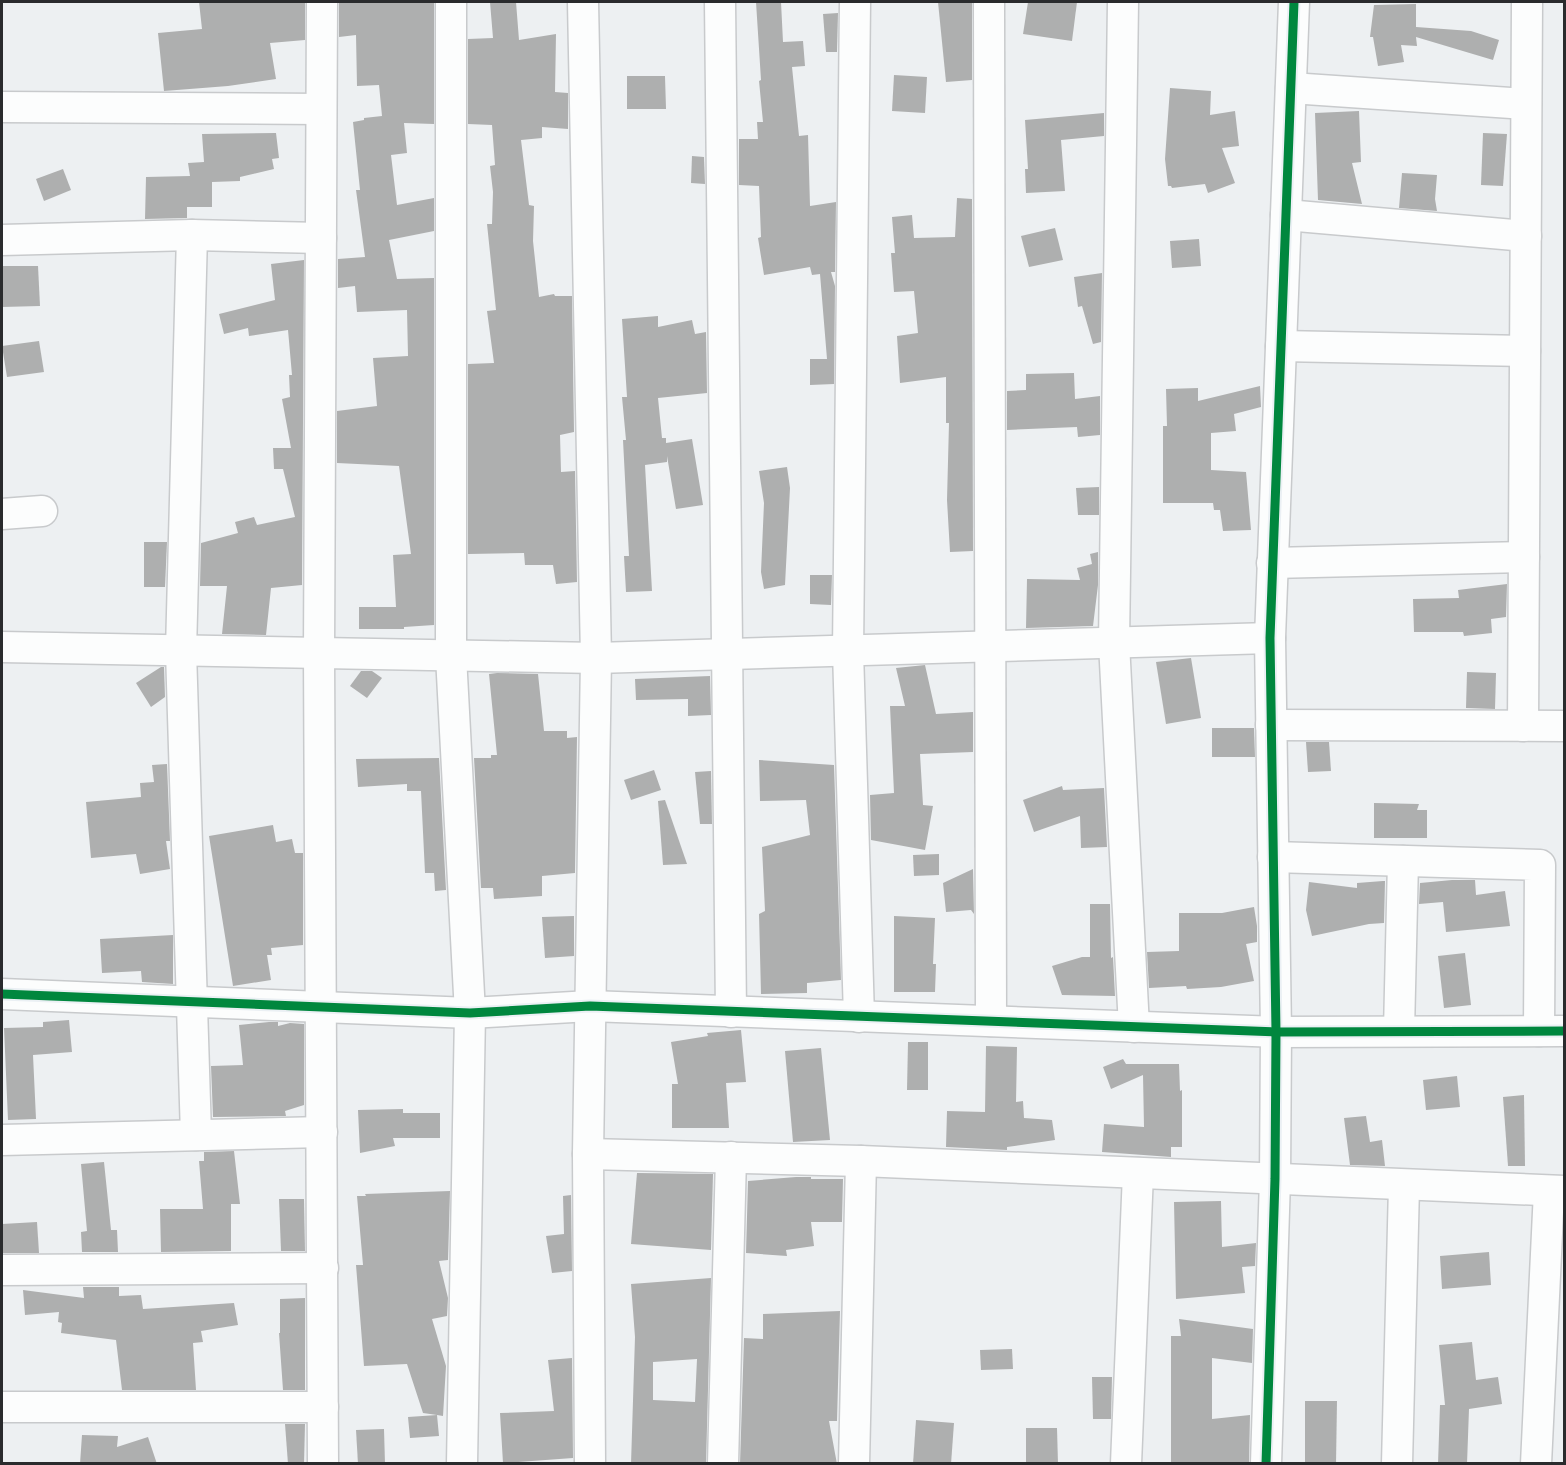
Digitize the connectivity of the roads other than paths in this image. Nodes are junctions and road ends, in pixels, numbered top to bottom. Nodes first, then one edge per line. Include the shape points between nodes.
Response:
1 (322, 2) edge
2 (452, 2) edge
3 (583, 2) edge
4 (720, 2) edge
5 (855, 2) edge
6 (989, 2) edge
7 (1123, 2) edge
8 (1294, 2) edge
9 (1527, 2) edge
10 (1291, 88) junction
11 (1526, 104) junction
12 (2, 107) edge
13 (321, 109) junction
14 (1286, 215) junction
15 (192, 235) junction
16 (1526, 236) junction
17 (321, 238) junction
18 (2, 240) edge
19 (1281, 346) junction
20 (1525, 351) junction
21 (42, 511) dead end
22 (2, 514) edge
23 (1524, 557) junction
24 (1272, 564) junction
25 (1269, 638) junction
26 (1114, 643) junction
27 (2, 647) edge
28 (990, 647) junction
29 (181, 651) junction
30 (848, 651) junction
31 (319, 654) junction
32 (727, 654) junction
33 (451, 656) junction
34 (596, 658) junction
35 (1271, 726) junction
36 (1523, 726) junction
37 (1564, 726) edge
38 (1273, 857) junction
39 (1403, 861) junction
40 (1552, 865) edge
41 (2, 994) edge
42 (193, 1003) junction
43 (590, 1006) junction
44 (322, 1008) junction
45 (731, 1012) junction
46 (470, 1013) junction
47 (859, 1017) junction
48 (991, 1021) junction
49 (1134, 1027) junction
50 (1399, 1031) junction
51 (1552, 1031) edge
52 (1276, 1032) junction
53 (322, 1132) junction
54 (196, 1135) junction
55 (2, 1140) edge
56 (588, 1154) junction
57 (731, 1157) junction
58 (861, 1161) junction
59 (1137, 1173) junction
60 (1275, 1179) junction
61 (1404, 1186) junction
62 (1557, 1191) edge
63 (322, 1268) junction
64 (2, 1270) edge
65 (2, 1407) edge
66 (322, 1407) junction
67 (323, 1464) edge
68 (462, 1464) edge
69 (590, 1464) edge
70 (723, 1464) edge
71 (854, 1464) edge
72 (1126, 1464) edge
73 (1266, 1464) edge
74 (1396, 1464) edge
75 (1536, 1464) edge

1 - 13 street
2 - 33 street
3 - 34 street
4 - 32 street
5 - 30 street
6 - 28 street
7 - 26 street
8 - 10 street
9 - 11 street
10 - 11 street
10 - 14 street
11 - 16 street
12 - 13 street
13 - 17 street
14 - 16 street
14 - 19 street
15 - 17 street
15 - 18 street
15 - 29 street
16 - 20 street
17 - 31 street
19 - 20 street
19 - 24 street
20 - 23 street
21 - 22 street
23 - 24 street
23 - 36 street
24 - 25 street
25 - 26 street
25 - 35 street
26 - 28 street
26 - 49 street
27 - 29 street
28 - 30 street
28 - 48 street
29 - 31 street
29 - 42 street
30 - 32 street
30 - 47 street
31 - 33 street
31 - 44 street
32 - 34 street
32 - 45 street
33 - 34 street
33 - 46 street
34 - 43 street
35 - 36 street
35 - 38 street
36 - 37 street
38 - 39 street
38 - 52 street
39 - 40 street
39 - 50 street
40 - 51 street
41 - 42 street
42 - 44 street
42 - 54 street
43 - 45 street
43 - 46 street
43 - 56 street
44 - 46 street
44 - 53 street
45 - 47 street
46 - 68 street
47 - 48 street
48 - 49 street
49 - 52 street
50 - 51 street
50 - 52 street
52 - 60 street
53 - 54 street
53 - 63 street
54 - 55 street
56 - 57 street
56 - 69 street
57 - 58 street
57 - 70 street
58 - 59 street
58 - 71 street
59 - 60 street
59 - 72 street
60 - 61 street
60 - 73 street
61 - 62 street
61 - 74 street
62 - 75 street
63 - 64 street
63 - 66 street
65 - 66 street
66 - 67 street

